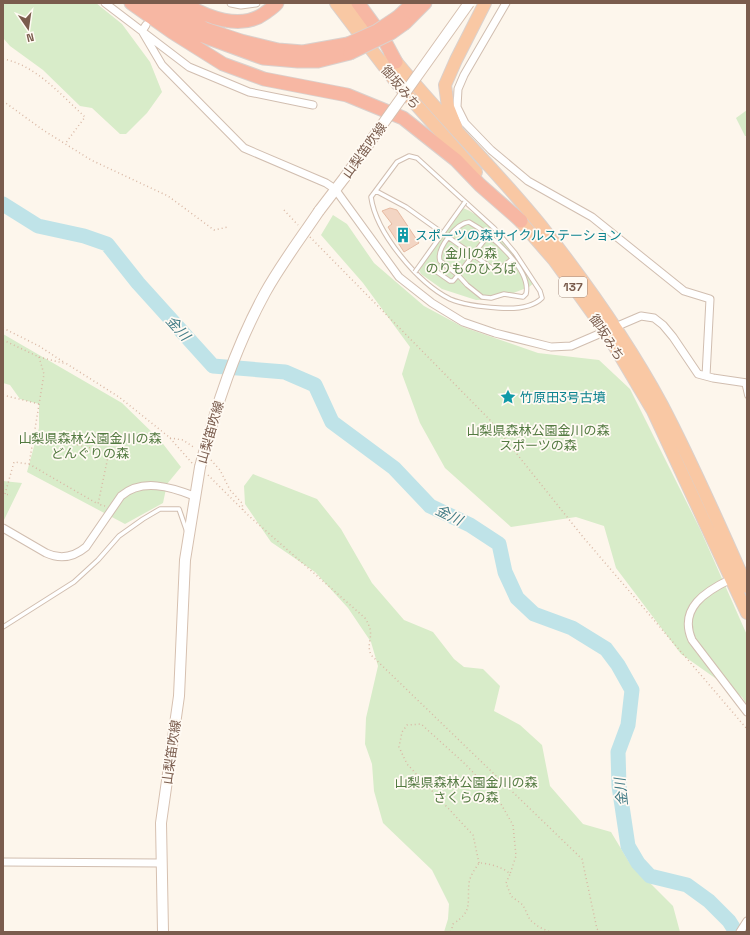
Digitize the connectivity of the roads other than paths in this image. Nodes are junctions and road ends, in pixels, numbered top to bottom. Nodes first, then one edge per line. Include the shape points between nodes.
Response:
1 (105, 3) edge
2 (131, 3) edge
3 (150, 3) edge
4 (164, 3) edge
5 (184, 3) edge
6 (231, 3) edge
7 (256, 3) edge
8 (277, 3) edge
9 (336, 3) edge
10 (349, 3) edge
11 (358, 3) edge
12 (413, 3) edge
13 (425, 3) edge
14 (469, 3) edge
15 (485, 3) edge
16 (506, 3) edge
17 (401, 20) junction
18 (144, 28) junction
19 (349, 48) junction
20 (396, 62) junction
21 (313, 105) dead end
22 (470, 147) junction
23 (335, 189) junction
24 (376, 191) junction
25 (465, 202) junction
26 (521, 221) junction
27 (489, 234) junction
28 (448, 238) junction
29 (473, 255) junction
30 (512, 259) junction
31 (430, 267) dead end
32 (415, 272) junction
33 (458, 275) junction
34 (610, 329) junction
35 (706, 376) junction
36 (745, 383) edge
37 (747, 396) edge
38 (194, 496) junction
39 (3, 528) edge
40 (188, 534) junction
41 (740, 576) edge
42 (747, 588) edge
43 (747, 614) edge
44 (3, 627) edge
45 (747, 712) edge
46 (3, 862) edge
47 (160, 863) junction
48 (747, 922) edge
49 (163, 932) edge
50 (740, 932) edge

1 - 18 street
2 - 26 highway via 223,64 264,79 346,95 403,118 456,160
3 - 19 highway via 192,32 263,58 318,61
4 - 19 highway via 206,29 241,41 278,50 303,52
5 - 8 highway via 220,19 239,22 259,17
6 - 7 street
9 - 26 highway, 御坂みち / 137 via 396,82
10 - 20 highway, 御坂みち / 137
11 - 20 highway via 382,36
12 - 17 highway
13 - 17 highway
14 - 23 main road, 山梨笛吹線, bridge
15 - 22 highway via 445,85 452,120
16 - 35 street via 461,82 456,97 459,114 491,150 528,181 592,217 684,291 710,299
17 - 19 highway, bridge
18 - 21 street via 189,67 249,92
18 - 23 street via 162,65 244,148
20 - 22 highway, 御坂みち / 137
22 - 34 highway, 御坂みち / 137 via 545,232
23 - 34 street via 399,277 432,304 463,322 551,347 571,346
23 - 38 main road, 山梨笛吹線, bridge via 278,270 250,322 221,394
24 - 25 lane via 397,162 409,156 417,158
24 - 28 lane via 406,207
24 - 32 lane via 371,198 373,210 401,257
25 - 32 lane, bridge
25 - 32 lane via 494,228 515,253 542,298 531,305 513,309 482,307 451,299
26 - 34 highway, 御坂みち / 137
27 - 28 lane via 469,222 460,224
27 - 29 lane
27 - 30 lane
28 - 29 lane
28 - 33 lane via 439,256 440,261
29 - 30 lane via 496,270
29 - 33 lane
30 - 33 lane via 526,283 526,294 523,297 504,294 491,298 482,297
31 - 33 lane via 450,281
34 - 35 street via 641,316 654,318 663,325 698,374
34 - 41 highway, 御坂みち / 137 via 662,405 720,526
35 - 36 street
36 - 37 lane
38 - 39 street via 177,489 158,486 139,486 127,490 86,547 63,558 54,557
38 - 40 main road, 山梨笛吹線
40 - 44 lane via 179,510 160,509 119,536 74,582
40 - 47 main road, 山梨笛吹線 via 179,696 161,823
41 - 42 highway, 御坂みち / 137
41 - 43 highway, 御坂みち / 137
41 - 45 street via 714,587 692,607 688,629 692,640
46 - 47 street
47 - 49 main road, 山梨笛吹線
48 - 50 street

